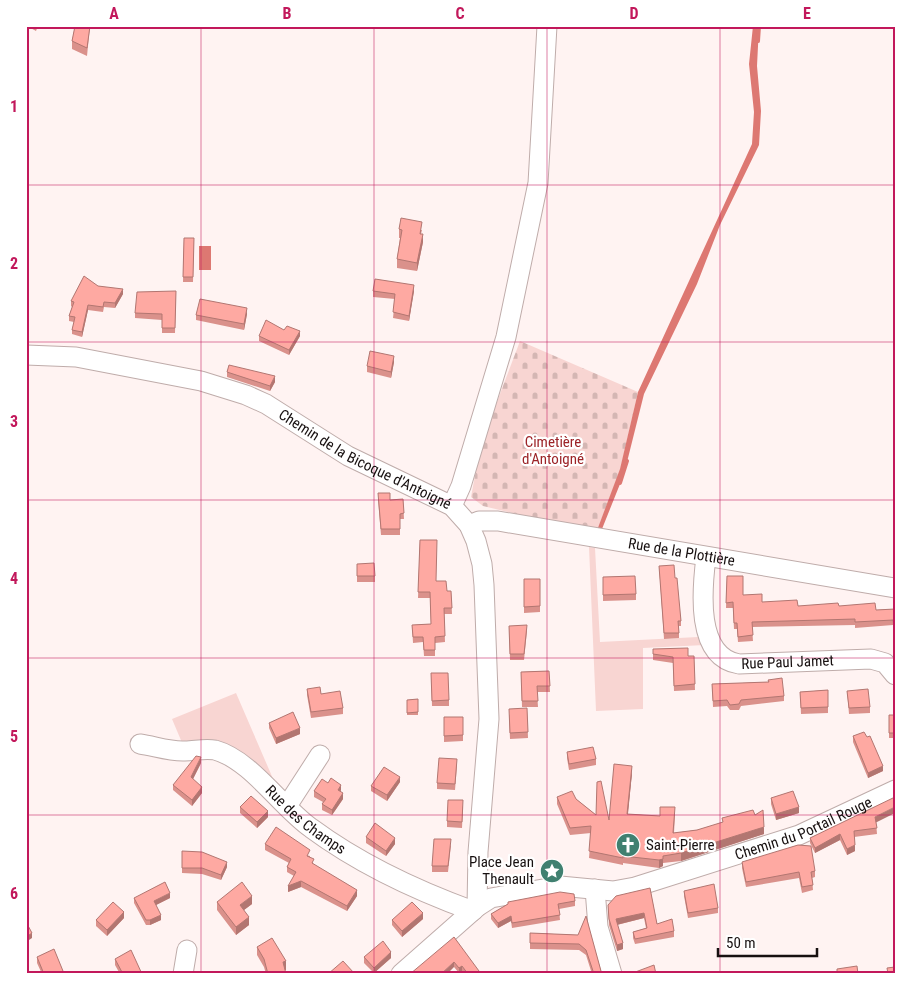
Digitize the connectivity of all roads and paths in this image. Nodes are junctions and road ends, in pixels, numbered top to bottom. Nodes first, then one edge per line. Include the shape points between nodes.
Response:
1 (547, 26) edge
2 (26, 355) edge
3 (452, 506) junction
4 (469, 525) junction
5 (706, 557) junction
6 (895, 588) edge
7 (895, 675) edge
8 (140, 744) dead end
9 (320, 755) dead end
10 (895, 790) edge
11 (287, 806) junction
12 (595, 889) junction
13 (475, 909) junction
14 (187, 950) dead end
15 (183, 974) edge
16 (401, 974) edge
17 (612, 974) edge

1 - 3 street via 538,183 506,337
2 - 3 street, Chemin de la Bicoque d'Antoigné via 76,357 201,381 246,394 348,456
3 - 4 street, Chemin de la Bicoque d'Antoigné
4 - 5 street, Rue de la Plottière via 479,521 498,521
4 - 13 street, Chemin de la Bicoque d'Antoigné via 482,564 488,719
5 - 6 street, Rue de la Plottière
5 - 7 street, Rue Paul Jamet via 702,589 706,630 723,658 739,664 871,659 885,664
8 - 11 street, Rue des Champs via 183,751 201,748 222,753 241,764
9 - 11 street
10 - 12 street, Chemin du Portail Rouge via 790,838 635,887 613,891
11 - 13 street, Rue des Champs via 309,827 371,867 404,884
12 - 13 street, Chemin du Portail Rouge via 560,886 520,892 491,898
12 - 17 street via 598,928
13 - 16 street, Chemin du Portail Rouge
14 - 15 street

